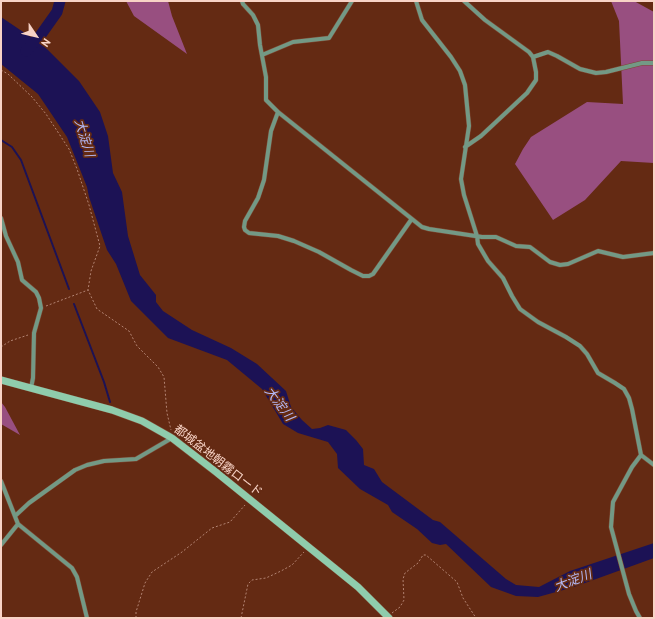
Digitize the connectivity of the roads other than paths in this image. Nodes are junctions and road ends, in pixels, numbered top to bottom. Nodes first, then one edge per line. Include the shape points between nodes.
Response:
1 (242, 1) edge
2 (352, 1) edge
3 (416, 1) edge
4 (464, 1) edge
5 (262, 55) junction
6 (533, 57) junction
7 (654, 63) edge
8 (278, 112) junction
9 (465, 147) junction
10 (1, 218) edge
11 (411, 220) junction
12 (477, 236) junction
13 (654, 253) edge
14 (1, 380) edge
15 (31, 388) junction
16 (172, 438) junction
17 (641, 455) junction
18 (654, 465) edge
19 (1, 481) edge
20 (15, 516) junction
21 (18, 524) junction
22 (1, 545) edge
23 (389, 617) edge
24 (87, 618) edge
25 (640, 618) edge

1 - 5 street via 258,25
2 - 5 street via 329,38 293,42
3 - 9 street via 422,20 451,57 465,85 469,126
4 - 6 street
5 - 8 street via 266,77 266,100
6 - 7 street via 548,52 580,69 596,73 642,63
6 - 9 street via 536,80 527,93 481,136
8 - 11 street
8 - 11 street via 271,131 264,180 258,198 245,221 245,230 249,233 278,236 294,241 363,276 369,276
9 - 12 street via 461,179
10 - 15 street via 22,280 36,292 41,308 34,334
11 - 12 street via 429,229
12 - 13 street via 496,237 516,246 530,247 550,262 560,265 598,251 623,257
12 - 17 street via 478,244 488,261 503,278 520,309 580,346 598,373 624,389 632,409
14 - 15 street, 都城盆地朝霧ロード
15 - 16 street, 都城盆地朝霧ロード via 127,415
16 - 20 street via 136,459 87,464 75,470
16 - 23 street, 都城盆地朝霧ロード via 358,587
17 - 18 street
17 - 25 street via 632,466 613,502 611,527 624,578
19 - 20 street
20 - 21 street
21 - 22 street
21 - 24 street via 72,568 78,577

